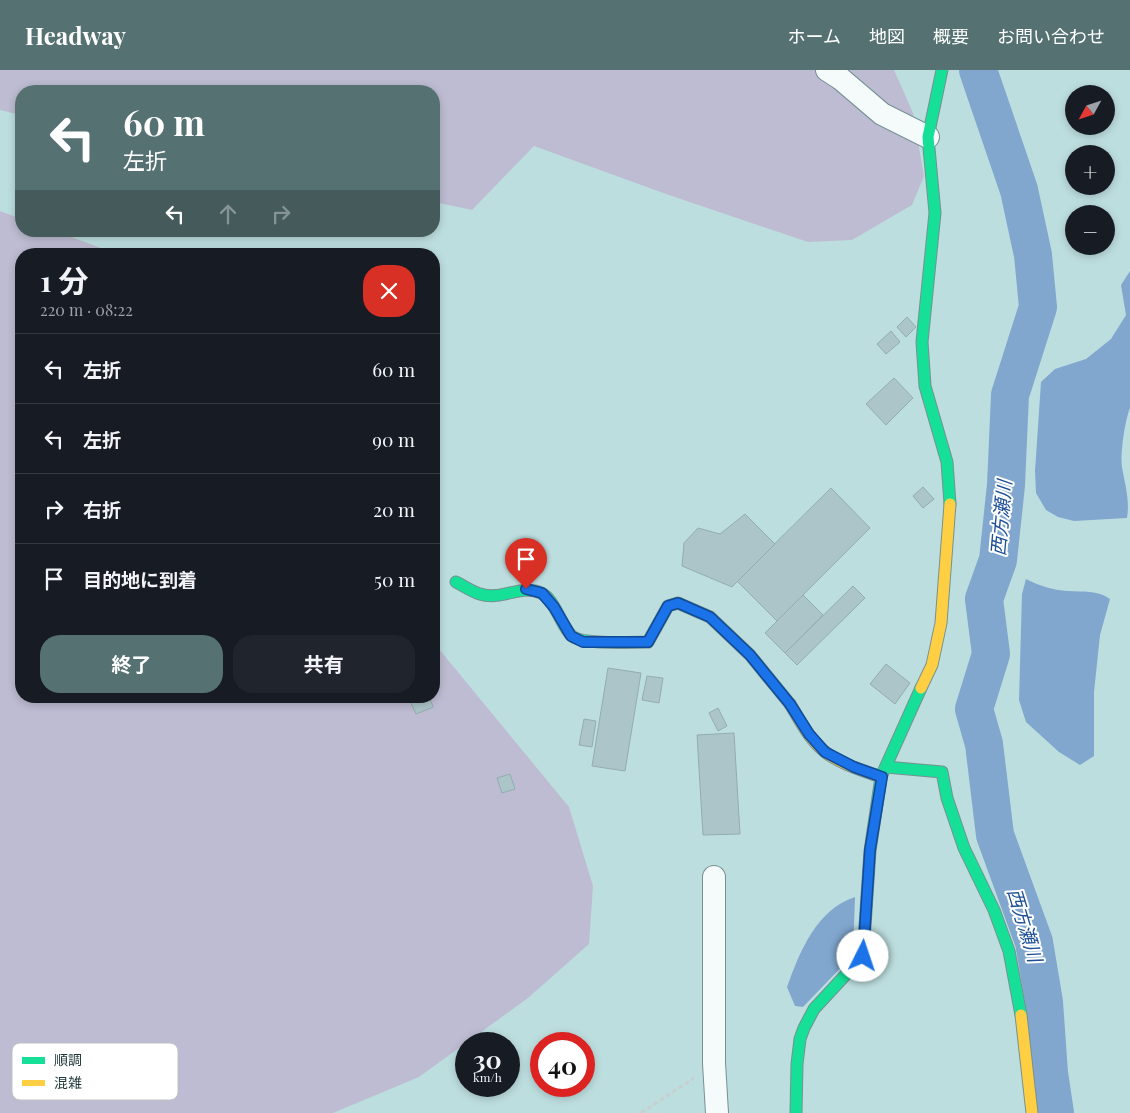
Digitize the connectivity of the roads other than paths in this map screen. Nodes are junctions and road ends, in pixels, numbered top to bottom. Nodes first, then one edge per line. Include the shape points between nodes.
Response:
1 (827, 70) edge
2 (942, 70) edge
3 (928, 137) junction
4 (456, 582) dead end
5 (884, 772) junction
6 (714, 877) dead end
7 (717, 1113) edge
8 (796, 1113) edge
9 (1032, 1113) edge

1 - 3 street via 882,114
2 - 3 street
3 - 5 street via 935,213 922,342 925,386 947,462 950,502 941,623 932,665
4 - 5 street via 481,595 503,595 526,589 542,593 571,636 583,642 648,642 668,606 678,603 710,617 750,655 825,752 854,767
5 - 8 street via 870,850 863,956 809,1018 798,1048
5 - 9 street via 942,772 964,848 994,910 1009,951 1023,1024
6 - 7 street

